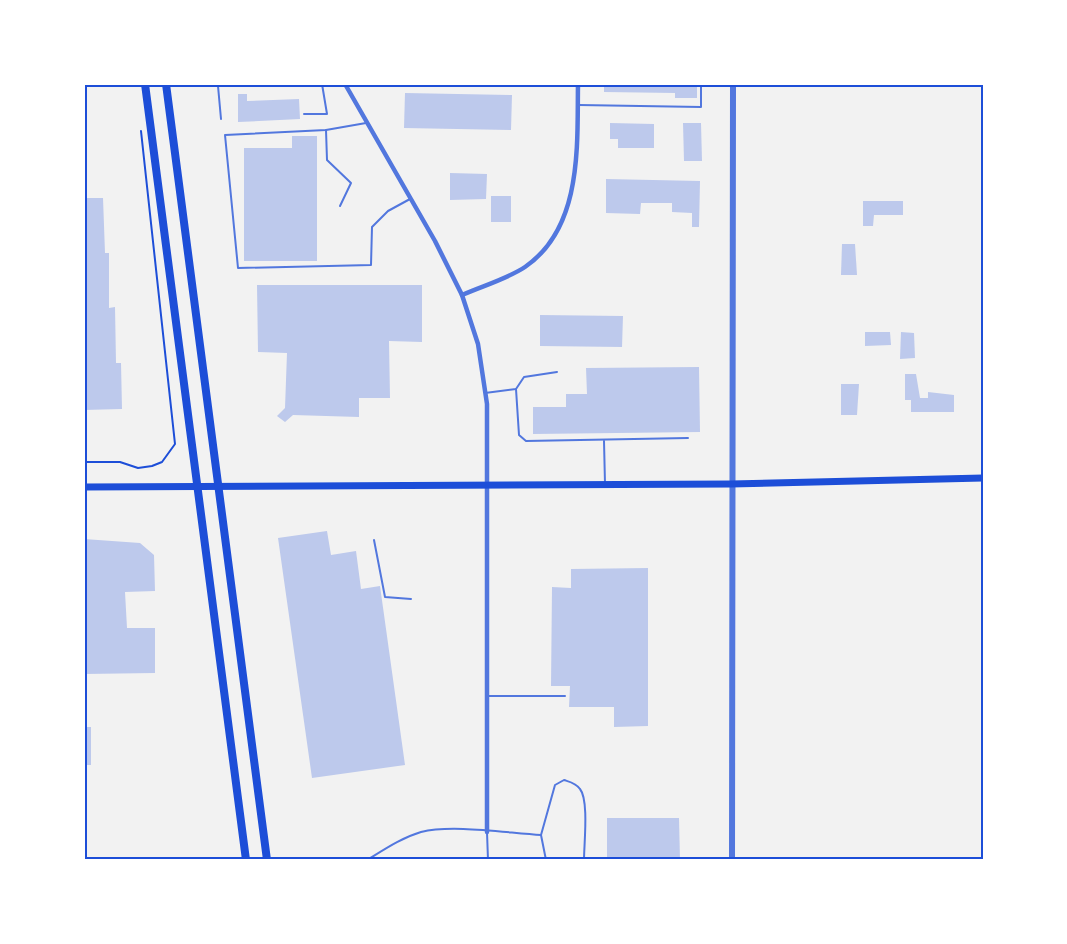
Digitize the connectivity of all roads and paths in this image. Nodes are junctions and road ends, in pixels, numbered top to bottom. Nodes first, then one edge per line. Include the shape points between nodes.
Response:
1 (145, 84) edge
2 (166, 84) edge
3 (283, 84) edge
4 (322, 84) edge
5 (345, 84) edge
6 (578, 84) edge
7 (701, 84) edge
8 (734, 84) edge
9 (578, 105) junction
10 (304, 114) dead end
11 (221, 119) dead end
12 (366, 123) junction
13 (141, 130) dead end
14 (326, 130) junction
15 (410, 199) junction
16 (340, 206) dead end
17 (462, 296) junction
18 (556, 372) dead end
19 (516, 389) junction
20 (485, 393) junction
21 (688, 438) dead end
22 (604, 441) junction
23 (84, 462) edge
24 (983, 478) edge
25 (731, 484) junction
26 (218, 485) junction
27 (487, 485) junction
28 (605, 485) junction
29 (197, 486) junction
30 (84, 487) edge
31 (374, 540) dead end
32 (411, 599) dead end
33 (487, 696) junction
34 (565, 696) dead end
35 (487, 832) junction
36 (541, 835) junction
37 (246, 860) edge
38 (267, 860) edge
39 (368, 860) edge
40 (488, 860) edge
41 (546, 860) edge
42 (584, 860) edge
43 (732, 860) edge

1 - 29 highway
2 - 26 highway
3 - 11 lane via 218,86
4 - 10 lane via 327,114
5 - 12 street
6 - 9 street
7 - 9 lane via 701,107
8 - 25 street
9 - 17 street via 577,154 566,214 548,243 525,267
12 - 14 lane
12 - 15 street
13 - 23 path via 174,444 162,462 152,466
14 - 15 lane via 225,135 238,268 371,265 372,227 388,211
14 - 16 lane via 327,160 351,183
15 - 17 street
17 - 20 street via 478,344
18 - 19 lane via 524,377
19 - 20 lane
19 - 22 lane via 519,435 526,441
20 - 27 street
21 - 22 lane
22 - 28 lane
24 - 25 main road
25 - 28 main road
25 - 43 street
26 - 27 main road
26 - 29 main road
26 - 38 highway
27 - 28 main road
27 - 33 street
29 - 30 main road
29 - 37 highway
31 - 32 lane via 385,597
33 - 34 lane
33 - 35 street
35 - 36 lane
35 - 39 lane via 422,832 400,840
35 - 40 lane
36 - 41 lane
36 - 42 lane via 555,785 564,780 575,784 585,800

